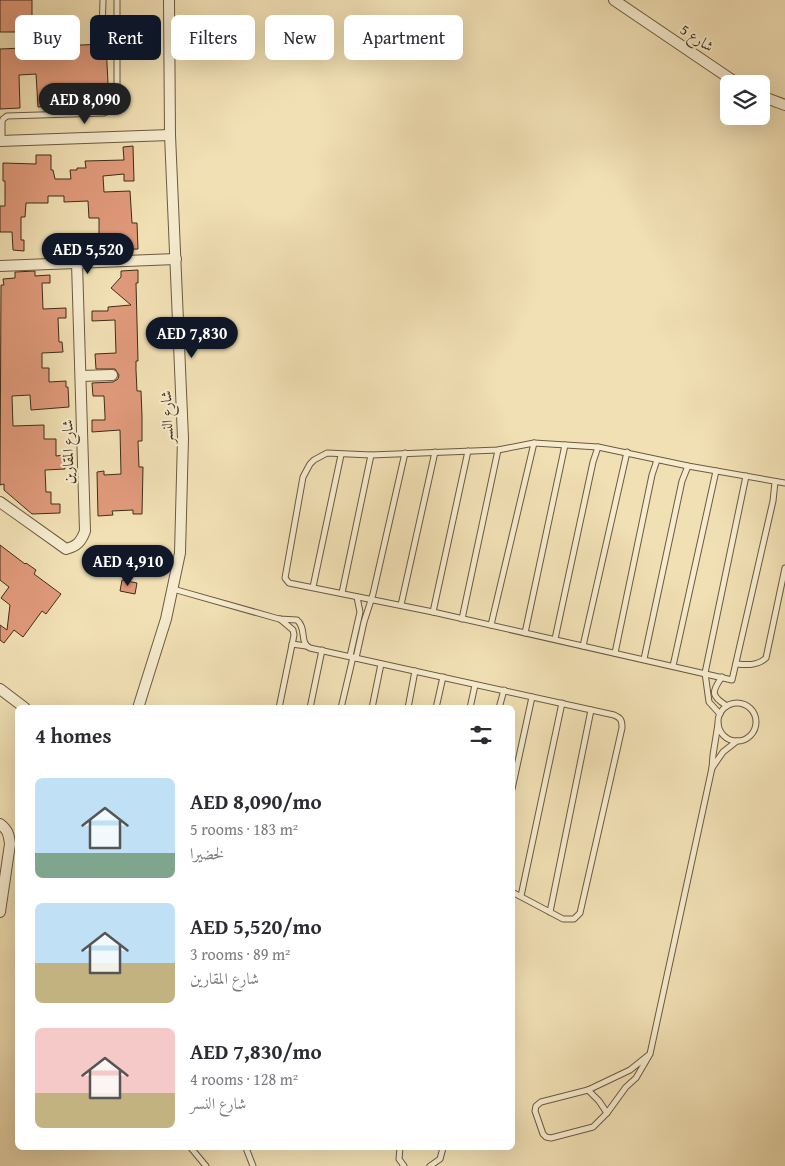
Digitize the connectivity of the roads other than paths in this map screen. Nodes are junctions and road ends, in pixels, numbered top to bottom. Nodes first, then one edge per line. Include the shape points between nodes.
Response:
1 (103, 0) edge
2 (117, 0) edge
3 (169, 0) edge
4 (614, 0) edge
5 (103, 15) edge
6 (117, 15) edge
7 (117, 60) edge
8 (725, 75) edge
9 (770, 99) edge
10 (785, 105) edge
11 (170, 136) junction
12 (1, 140) edge
13 (176, 259) junction
14 (77, 263) junction
15 (0, 266) edge
16 (112, 375) dead end
17 (81, 376) junction
18 (534, 443) junction
19 (565, 445) junction
20 (598, 446) junction
21 (498, 450) junction
22 (468, 451) junction
23 (435, 452) junction
24 (627, 452) junction
25 (405, 453) junction
26 (341, 455) junction
27 (371, 455) junction
28 (657, 460) junction
29 (688, 466) junction
30 (716, 471) junction
31 (746, 476) junction
32 (775, 482) junction
33 (785, 483) edge
34 (0, 502) edge
35 (785, 568) edge
36 (313, 588) junction
37 (172, 589) junction
38 (342, 593) junction
39 (357, 597) junction
40 (372, 600) junction
41 (401, 605) junction
42 (433, 612) junction
43 (462, 618) junction
44 (279, 619) junction
45 (491, 625) junction
46 (525, 632) junction
47 (555, 639) junction
48 (292, 644) junction
49 (306, 646) junction
50 (584, 646) junction
51 (322, 650) junction
52 (615, 653) junction
53 (353, 657) junction
54 (644, 660) junction
55 (381, 664) junction
56 (736, 664) junction
57 (673, 666) junction
58 (415, 671) junction
59 (705, 673) junction
60 (443, 677) junction
61 (722, 677) junction
62 (475, 685) junction
63 (0, 689) edge
64 (504, 690) junction
65 (532, 697) junction
66 (562, 703) junction
67 (21, 705) edge
68 (139, 705) edge
69 (280, 705) edge
70 (311, 705) edge
71 (342, 705) edge
72 (373, 705) edge
73 (409, 705) edge
74 (437, 705) edge
75 (471, 705) edge
76 (500, 705) edge
77 (727, 706) junction
78 (591, 710) junction
79 (720, 714) junction
80 (718, 724) junction
81 (737, 741) junction
82 (712, 768) junction
83 (515, 776) edge
84 (0, 824) edge
85 (515, 893) edge
86 (521, 896) junction
87 (0, 912) edge
88 (550, 912) junction
89 (650, 1054) junction
90 (588, 1090) junction
91 (607, 1113) junction
92 (193, 1150) edge
93 (247, 1150) edge
94 (400, 1150) edge
95 (442, 1150) edge
96 (206, 1166) edge
97 (253, 1166) edge
98 (404, 1166) edge
99 (430, 1166) edge

1 - 5 lane
2 - 6 lane
3 - 11 street, شارع النسر
4 - 8 street, شارع 5
7 - 12 lane via 117,99 113,108 104,113 4,116
9 - 10 street
11 - 12 street
11 - 13 street, شارع النسر
13 - 14 street
13 - 37 street, شارع النسر via 183,438 180,553
14 - 15 street
14 - 17 street, شارع المقارين
16 - 17 street
17 - 34 street, شارع المقارين via 85,531 82,540 66,548
18 - 19 lane
18 - 21 lane
18 - 45 lane
19 - 20 lane
19 - 46 lane
20 - 24 lane
20 - 47 lane
21 - 22 lane
21 - 43 lane
22 - 23 lane
22 - 42 lane
23 - 25 lane
23 - 41 lane
24 - 28 lane
24 - 50 lane
25 - 27 lane
25 - 40 lane
26 - 27 lane
26 - 36 lane
26 - 36 lane via 327,453 320,456 303,476 285,578
27 - 38 lane
28 - 29 lane
28 - 52 lane
29 - 30 lane
29 - 54 lane via 682,481
30 - 31 lane
30 - 57 lane
31 - 32 lane
31 - 59 lane
32 - 33 lane
32 - 56 lane
35 - 56 lane via 766,658 761,663
36 - 38 lane
37 - 44 lane
37 - 68 street, شارع النسر
38 - 39 lane
39 - 40 lane
39 - 53 lane via 360,612
40 - 41 lane
40 - 53 lane
41 - 42 lane
42 - 43 lane
43 - 45 lane
44 - 48 lane via 293,630
44 - 49 lane via 300,623
45 - 46 lane
46 - 47 lane
47 - 50 lane
48 - 49 lane
48 - 69 lane
49 - 51 lane
50 - 52 lane
51 - 53 lane
51 - 70 lane
52 - 54 lane
53 - 55 lane
53 - 71 lane
54 - 57 lane
55 - 58 lane
55 - 72 lane
56 - 61 lane via 732,680
57 - 59 lane
58 - 60 lane
58 - 73 lane
59 - 61 lane
59 - 79 lane via 709,702
60 - 62 lane
60 - 74 lane
61 - 77 lane via 714,688 714,695
62 - 64 lane
62 - 75 lane
63 - 67 street
64 - 65 lane
64 - 76 lane
65 - 66 lane
65 - 83 lane
66 - 78 lane
66 - 86 lane
77 - 79 lane
77 - 81 lane via 742,703 752,710 756,719 751,735
78 - 88 lane
78 - 88 lane via 620,717 622,728 580,913 567,920
79 - 80 lane
80 - 81 lane via 722,734
80 - 82 lane
81 - 82 lane via 723,752
82 - 89 lane
84 - 87 street via 9,835 10,844
85 - 86 lane
86 - 88 lane
89 - 90 lane via 630,1070
89 - 91 lane via 636,1078
90 - 91 lane
90 - 91 lane via 536,1106 543,1134 551,1138 593,1127
92 - 96 lane
93 - 97 lane
94 - 98 lane via 399,1159
95 - 99 lane via 440,1158

